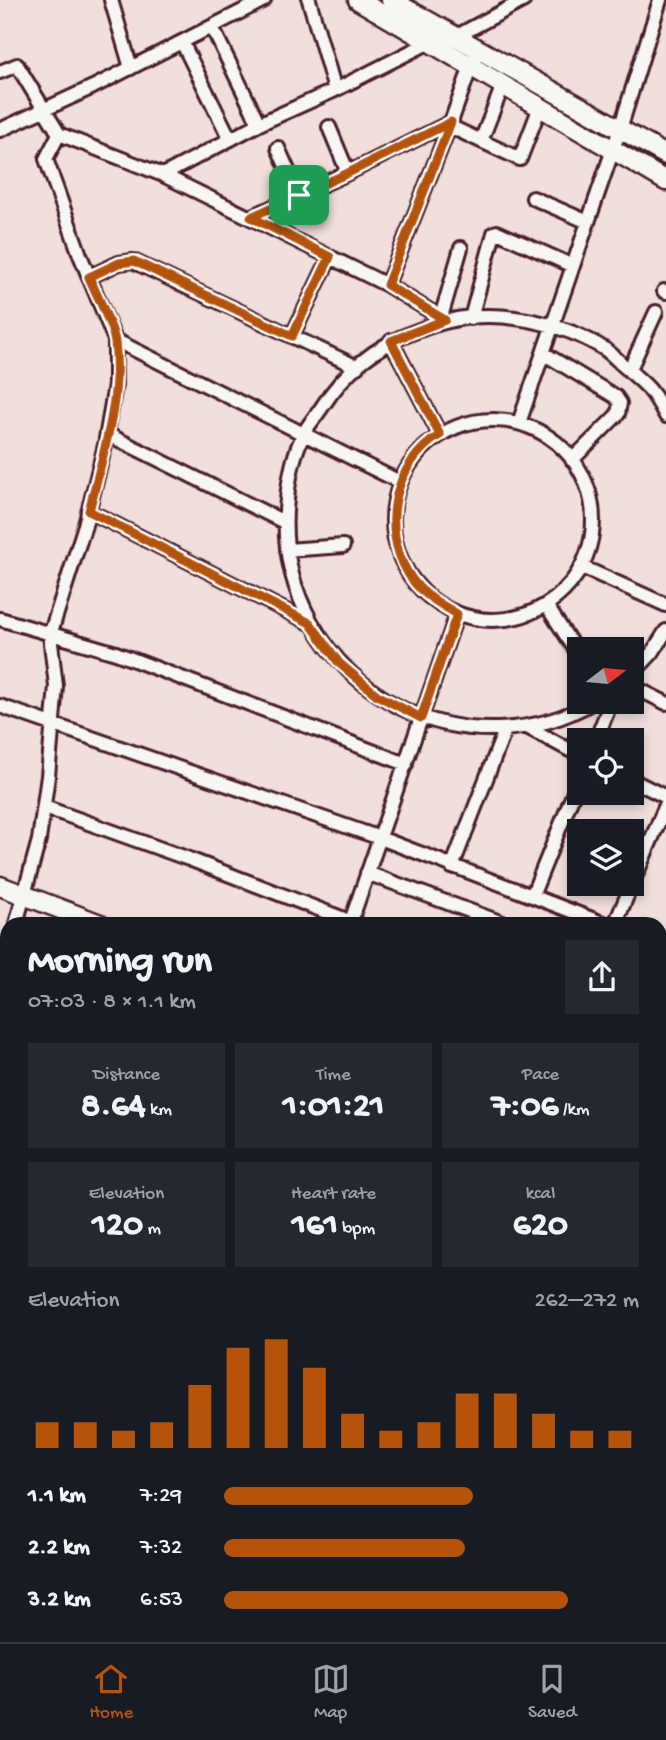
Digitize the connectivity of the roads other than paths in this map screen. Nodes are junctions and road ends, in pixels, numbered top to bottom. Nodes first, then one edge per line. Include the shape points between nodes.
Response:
1 (111, 0) edge
2 (264, 0) edge
3 (309, 0) edge
4 (358, 0) edge
5 (391, 0) edge
6 (495, 0) edge
7 (524, 0) edge
8 (660, 0) edge
9 (500, 13) junction
10 (212, 27) junction
11 (455, 37) junction
12 (182, 42) junction
13 (430, 42) junction
14 (477, 49) junction
15 (471, 67) junction
16 (131, 68) junction
17 (0, 72) edge
18 (503, 85) junction
19 (335, 90) junction
20 (540, 107) junction
21 (43, 109) junction
22 (258, 124) junction
23 (450, 124) junction
24 (329, 127) dead end
25 (620, 129) junction
26 (0, 130) edge
27 (59, 134) junction
28 (230, 139) junction
29 (481, 141) junction
30 (278, 148) dead end
31 (613, 150) junction
32 (666, 155) edge
33 (348, 173) junction
34 (163, 175) junction
35 (666, 181) edge
36 (299, 195) junction
37 (533, 198) dead end
38 (251, 217) junction
39 (588, 222) junction
40 (461, 248) dead end
41 (330, 257) junction
42 (573, 265) junction
43 (89, 277) junction
44 (387, 285) junction
45 (656, 312) dead end
46 (471, 317) junction
47 (443, 318) junction
48 (553, 324) junction
49 (292, 336) junction
50 (115, 340) junction
51 (391, 341) junction
52 (543, 353) junction
53 (357, 367) junction
54 (629, 371) junction
55 (666, 416) edge
56 (519, 423) junction
57 (107, 434) junction
58 (304, 434) junction
59 (440, 435) junction
60 (572, 460) junction
61 (400, 482) junction
62 (89, 511) junction
63 (284, 522) junction
64 (343, 546) dead end
65 (286, 550) junction
66 (582, 566) junction
67 (546, 605) junction
68 (666, 605) edge
69 (457, 614) junction
70 (0, 619) edge
71 (310, 623) junction
72 (666, 631) edge
73 (50, 635) junction
74 (568, 637) edge
75 (644, 661) edge
76 (644, 692) edge
77 (666, 703) edge
78 (0, 706) edge
79 (571, 714) edge
80 (421, 718) junction
81 (53, 726) junction
82 (527, 727) junction
83 (506, 730) junction
84 (567, 749) edge
85 (405, 764) junction
86 (644, 786) edge
87 (666, 797) edge
88 (569, 805) edge
89 (666, 805) edge
90 (44, 807) junction
91 (380, 838) junction
92 (452, 867) junction
93 (367, 873) junction
94 (0, 887) edge
95 (25, 896) junction
96 (532, 896) junction
97 (18, 917) edge
98 (81, 917) edge
99 (337, 917) edge
100 (354, 917) edge
101 (486, 917) edge
102 (587, 917) edge
103 (618, 917) edge

1 - 16 street
2 - 10 street
3 - 19 street
4 - 13 street
5 - 11 street
6 - 9 street
7 - 9 street
8 - 25 street
9 - 11 street
10 - 12 street
10 - 22 street
11 - 14 street
12 - 16 street
12 - 28 street
13 - 15 street
13 - 19 street
14 - 15 street
14 - 25 street
15 - 18 street
15 - 23 street
16 - 21 street
17 - 21 street via 17,65
18 - 20 street
18 - 29 street
19 - 22 street
20 - 29 street via 521,159
20 - 31 street
21 - 26 street
21 - 27 street
22 - 28 street
23 - 29 street
23 - 33 street
23 - 44 street
24 - 33 street
25 - 31 street
25 - 32 street
27 - 34 street
27 - 43 street via 46,159
28 - 34 street
30 - 36 street
31 - 35 street
31 - 39 street
33 - 36 street
34 - 38 street
36 - 38 street
37 - 39 street
38 - 41 street
39 - 42 street
40 - 47 street
41 - 44 street
41 - 49 street
42 - 46 street via 494,233
42 - 48 street
43 - 49 street via 134,261
43 - 50 street
44 - 47 street
45 - 54 street
46 - 47 street
46 - 48 street via 499,315
47 - 51 street
48 - 52 street
48 - 54 street via 605,350
49 - 53 street
50 - 57 street via 115,385
50 - 58 street
51 - 53 street
51 - 59 street
52 - 56 street
52 - 60 street via 620,402 618,414
53 - 58 street via 338,382
54 - 55 street via 649,388
56 - 59 street via 491,419 462,424
56 - 60 street via 546,435
57 - 62 street
57 - 63 street
58 - 61 street
58 - 63 street via 289,477
59 - 61 street via 415,457
60 - 66 street via 584,480 592,509 591,538
61 - 69 street via 393,513 396,545 408,574 430,598
62 - 71 street
62 - 73 street
63 - 65 street
64 - 65 street
65 - 71 street
66 - 67 street via 565,590
66 - 68 street
67 - 69 street via 515,618 486,620
67 - 74 street
69 - 80 street
70 - 73 street
71 - 80 street via 339,663 377,695
72 - 75 street
73 - 81 street via 56,686
73 - 85 street via 116,653
76 - 77 street
78 - 81 street
79 - 82 street
80 - 83 street via 463,728
80 - 85 street
81 - 90 street
81 - 91 street
82 - 83 street
82 - 84 street
83 - 92 street
85 - 91 street
86 - 87 street
88 - 96 street
89 - 103 street
90 - 95 street
90 - 99 street
91 - 92 street
91 - 93 street
92 - 96 street
93 - 100 street
93 - 101 street
94 - 95 street
95 - 97 street
95 - 98 street
96 - 102 street

